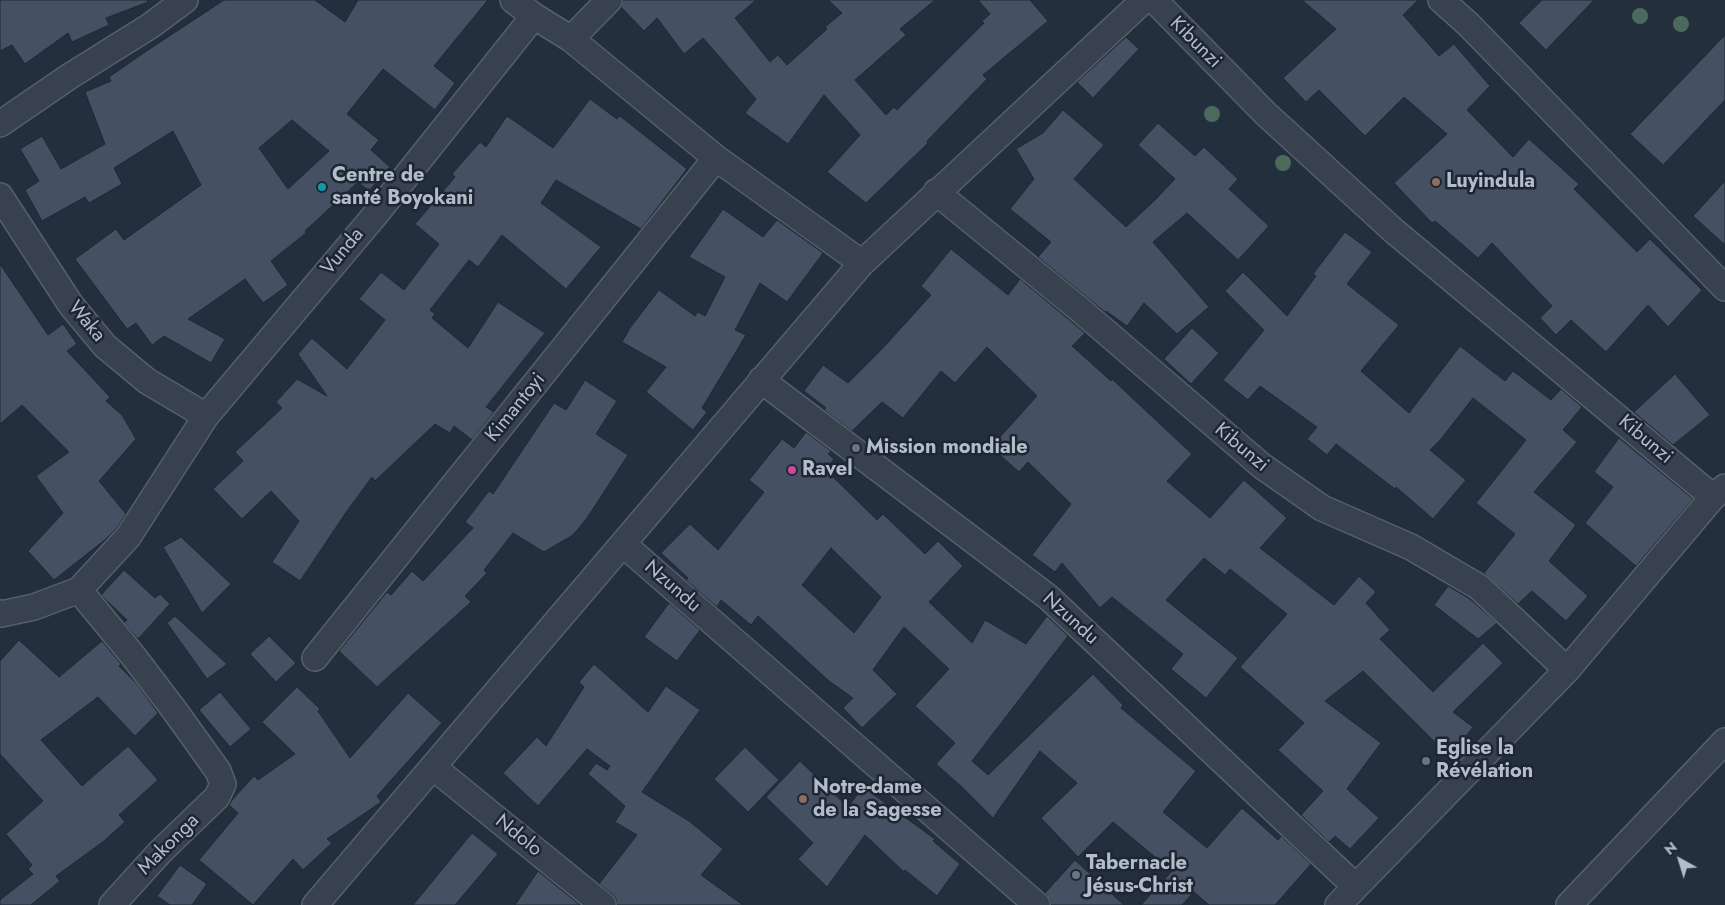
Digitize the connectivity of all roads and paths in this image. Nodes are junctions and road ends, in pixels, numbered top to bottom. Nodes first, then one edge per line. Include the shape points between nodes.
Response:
1 (185, 0) edge
2 (513, 0) edge
3 (609, 0) edge
4 (1144, 0) edge
5 (1154, 0) edge
6 (1440, 0) edge
7 (534, 16) junction
8 (571, 39) junction
9 (0, 124) edge
10 (716, 158) junction
11 (936, 192) junction
12 (0, 196) edge
13 (862, 262) junction
14 (1725, 288) edge
15 (761, 380) junction
16 (206, 416) junction
17 (1719, 492) edge
18 (623, 544) junction
19 (79, 590) junction
20 (0, 614) edge
21 (315, 658) dead end
22 (1566, 670) junction
23 (1725, 741) edge
24 (433, 767) junction
25 (1356, 886) junction
26 (112, 905) edge
27 (315, 905) edge
28 (603, 905) edge
29 (1037, 905) edge
30 (1338, 905) edge
31 (1569, 905) edge

1 - 9 street
2 - 7 street
3 - 8 street
4 - 11 street
5 - 17 street, Kibunzi via 1266,114 1394,231
6 - 14 street via 1468,24
7 - 8 street
7 - 16 street, Vunda via 376,214
8 - 10 street
10 - 13 street
10 - 21 street, Kimantoyi
11 - 13 street
11 - 22 street, Kibunzi via 1078,308 1262,466 1322,508 1411,546 1479,587
12 - 16 street, Waka via 71,305 105,346 148,382
13 - 15 street
15 - 18 street
15 - 25 street, Nzundu via 1048,597
16 - 19 street, Vunda via 128,536
17 - 22 street
18 - 24 street
18 - 29 street, Nzundu
19 - 20 street via 34,607
19 - 26 street, Makonga via 175,711 218,771 223,784 217,797 160,852
22 - 25 street
23 - 31 street
24 - 27 street
24 - 28 street, Ndolo
25 - 30 street

